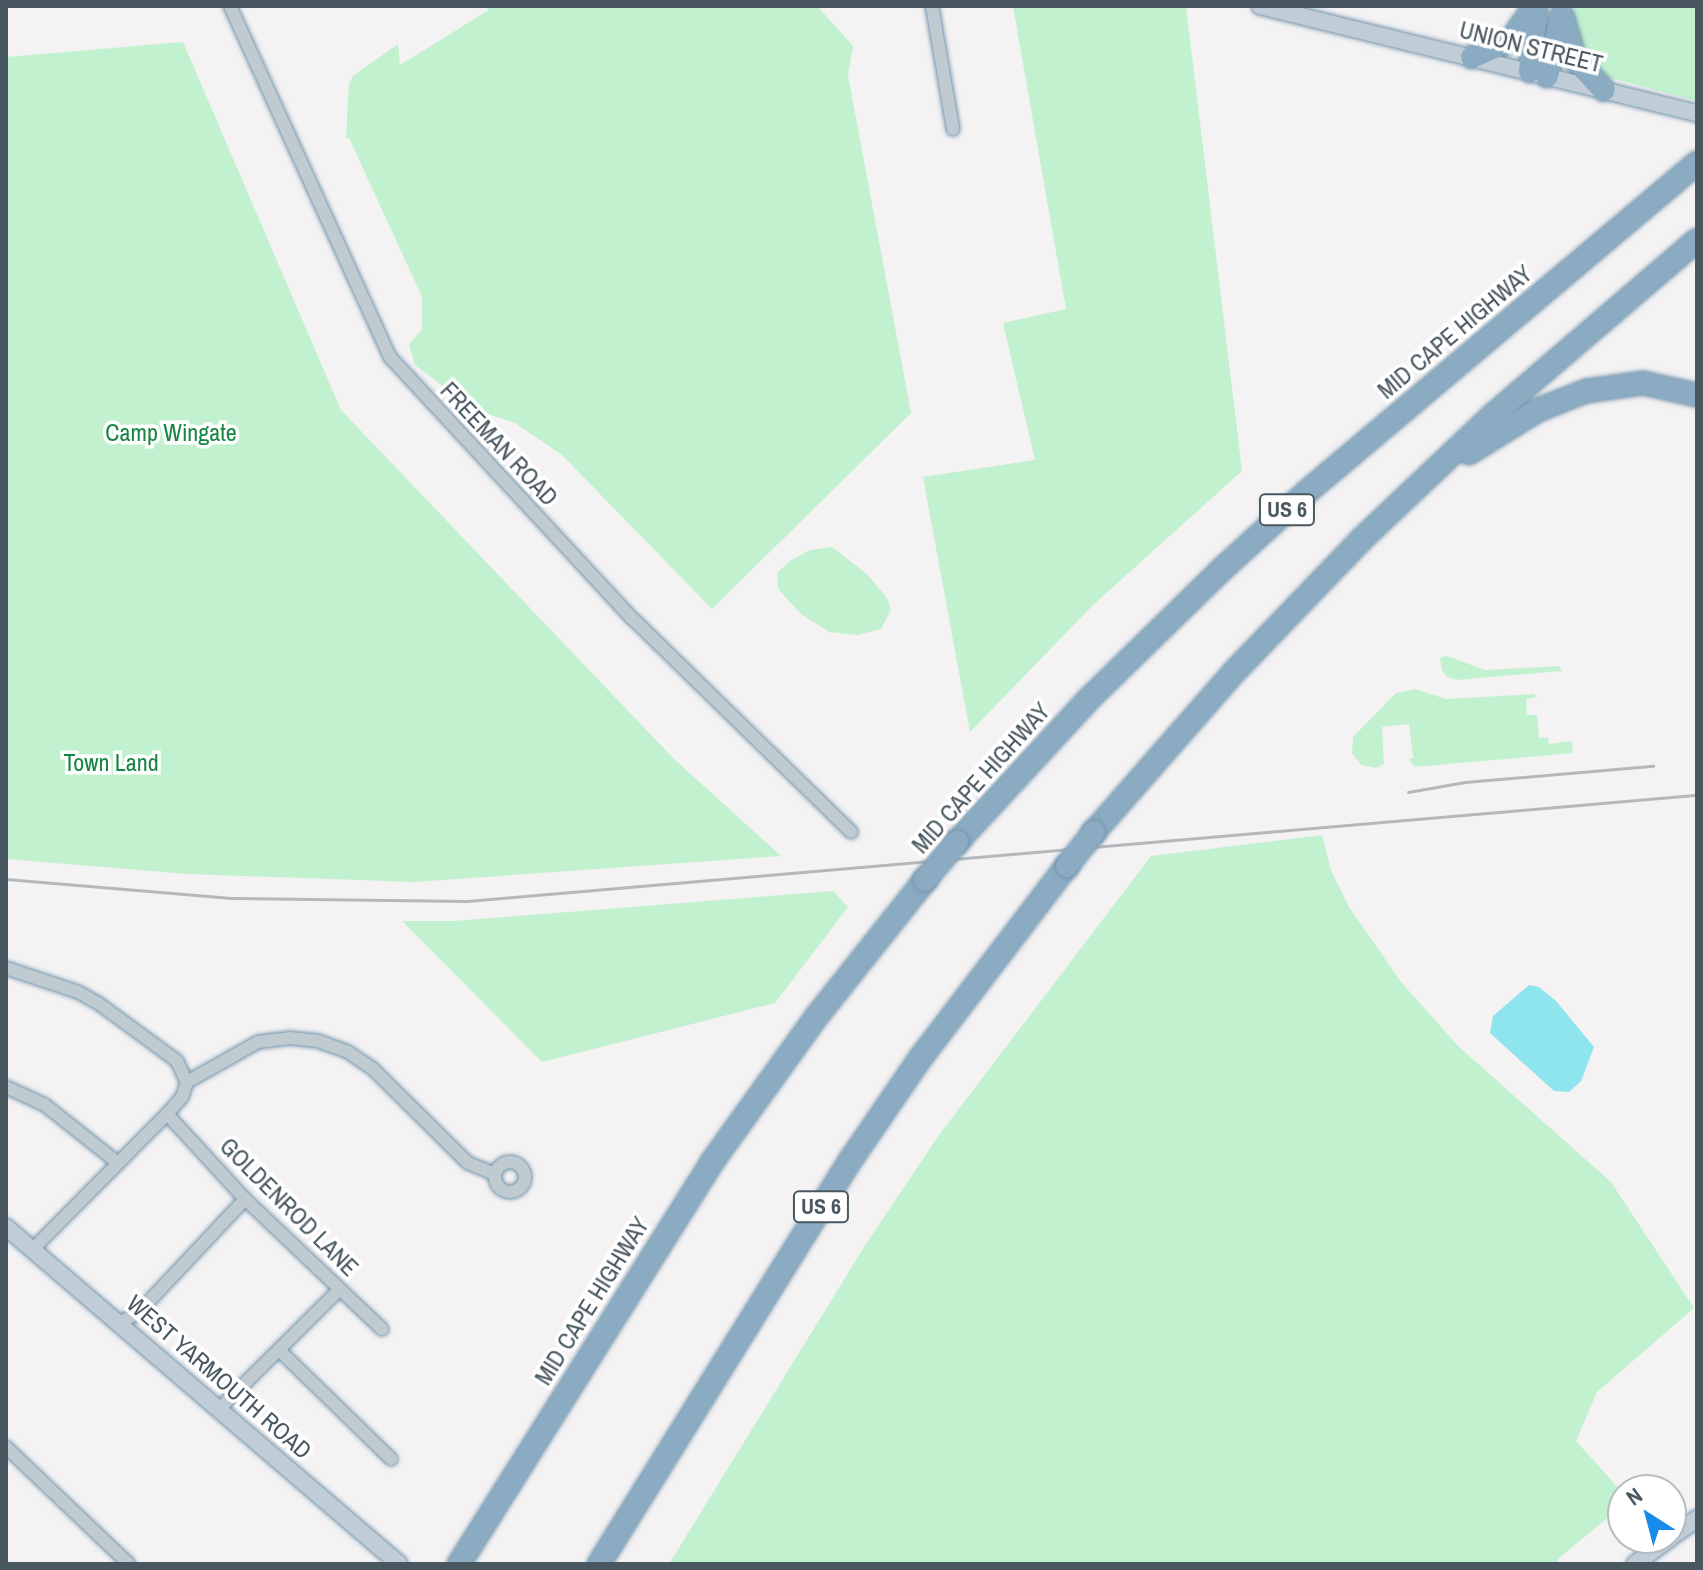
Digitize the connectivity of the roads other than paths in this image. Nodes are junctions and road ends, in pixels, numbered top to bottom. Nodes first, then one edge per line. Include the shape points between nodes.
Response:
1 (230, 6) edge
2 (932, 6) edge
3 (1260, 6) edge
4 (1536, 6) edge
5 (1563, 10) edge
6 (1472, 57) junction
7 (1539, 74) junction
8 (1604, 90) junction
9 (1697, 113) edge
10 (953, 129) dead end
11 (1697, 163) edge
12 (1697, 240) edge
13 (1697, 395) edge
14 (1405, 497) junction
15 (851, 832) dead end
16 (6, 968) edge
17 (187, 1082) junction
18 (6, 1087) edge
19 (167, 1114) junction
20 (118, 1163) junction
21 (495, 1174) dead end
22 (245, 1199) junction
23 (6, 1227) edge
24 (33, 1249) junction
25 (340, 1289) junction
26 (119, 1323) junction
27 (382, 1329) dead end
28 (280, 1351) junction
29 (219, 1409) junction
30 (6, 1447) edge
31 (391, 1459) dead end
32 (129, 1564) edge
33 (399, 1564) edge
34 (459, 1564) edge
35 (599, 1564) edge

1 - 15 street, FREEMAN ROAD via 390,357 633,619
2 - 10 street
3 - 6 main road, UNION STREET
4 - 6 highway via 1506,45
4 - 7 highway
5 - 7 highway
5 - 8 highway via 1575,59
6 - 7 main road, UNION STREET
7 - 8 main road, UNION STREET
8 - 9 main road, UNION STREET
11 - 34 highway, MID CAPE HIGHWAY / US 6, bridge via 1230,561 1090,698 957,842 817,1016 712,1162
12 - 14 highway, US 6
13 - 14 highway via 1629,383 1571,396 1509,426
14 - 35 highway, US 6, bridge via 1236,670 1094,832 929,1047 852,1158
16 - 17 street via 98,1003 177,1061
17 - 19 street
17 - 21 street via 258,1042 318,1041 372,1068 468,1163
18 - 20 street via 45,1105
19 - 20 street
19 - 22 street, GOLDENROD LANE
20 - 24 street
22 - 25 street, GOLDENROD LANE
22 - 26 street via 138,1313
23 - 24 main road, WEST YARMOUTH ROAD
24 - 26 main road, WEST YARMOUTH ROAD
25 - 27 street, GOLDENROD LANE
25 - 28 street
26 - 29 main road, WEST YARMOUTH ROAD
28 - 29 street
28 - 31 street
29 - 33 main road, WEST YARMOUTH ROAD
30 - 32 street

